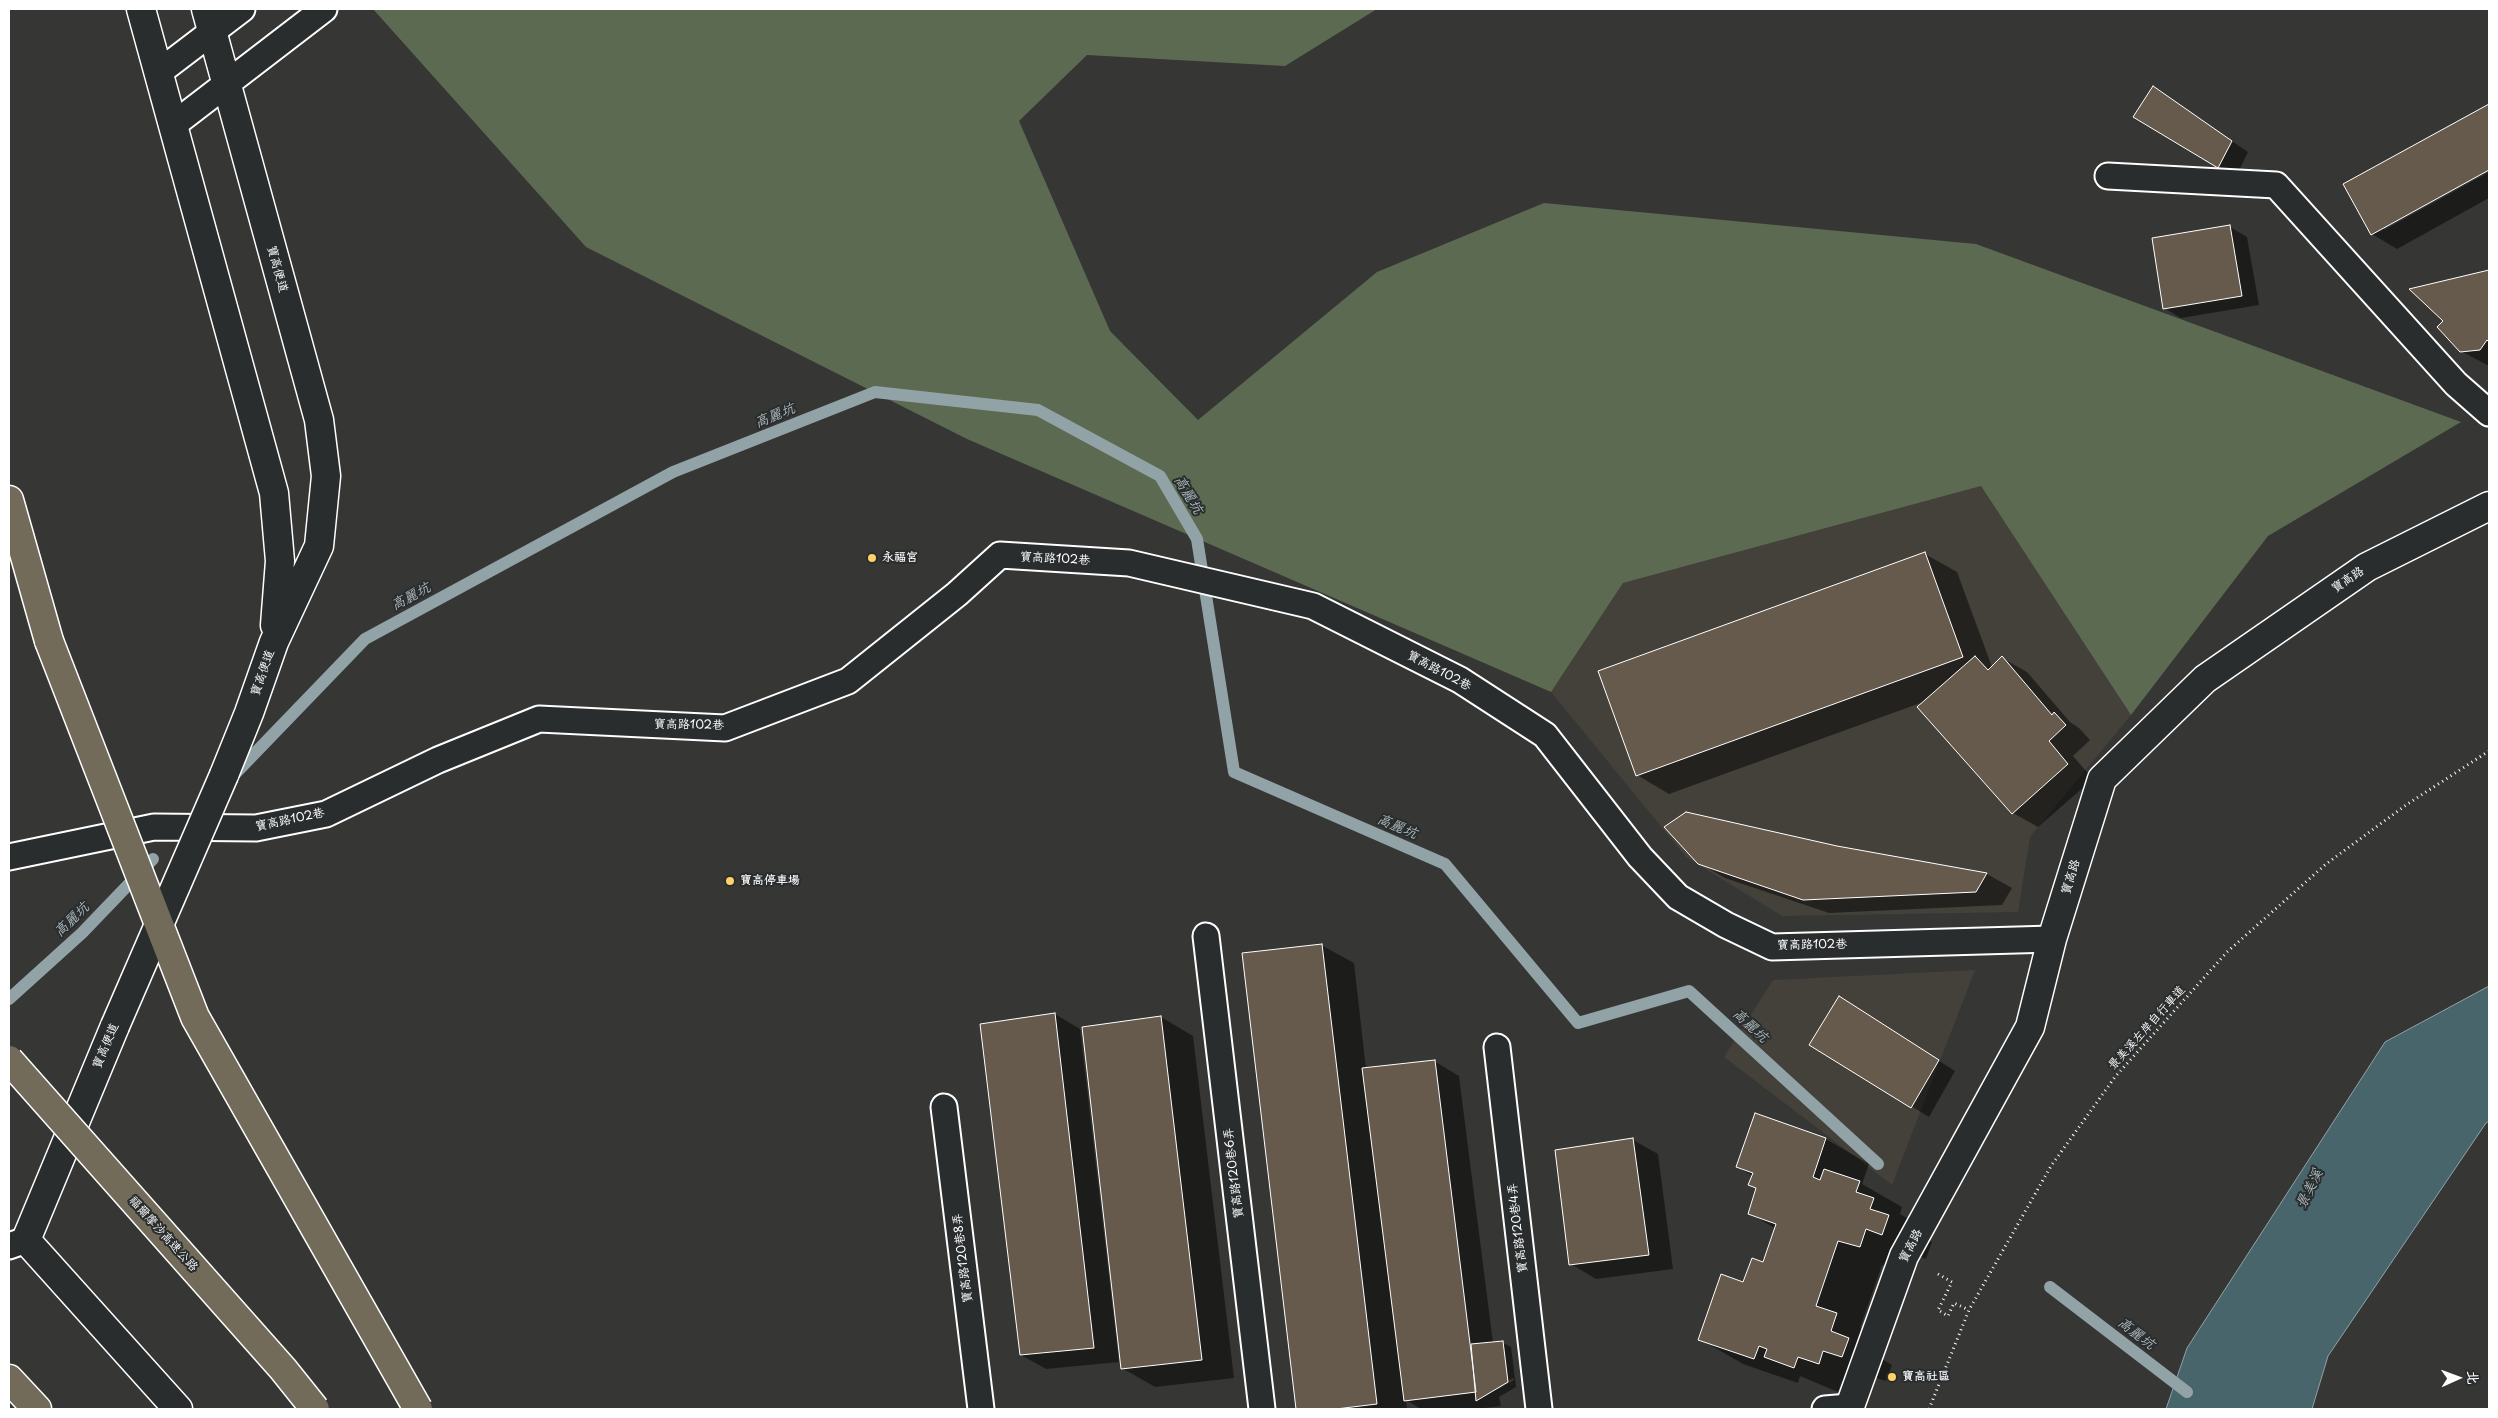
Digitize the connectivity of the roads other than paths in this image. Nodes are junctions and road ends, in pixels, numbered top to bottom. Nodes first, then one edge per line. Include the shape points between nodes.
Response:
1 (141, 9) edge
2 (242, 9) edge
3 (324, 9) edge
4 (209, 20) edge
5 (158, 73) junction
6 (226, 84) junction
7 (173, 125) junction
8 (2108, 176) dead end
9 (2489, 413) edge
10 (9, 500) edge
11 (2489, 506) edge
12 (274, 642) junction
13 (9, 857) edge
14 (1206, 936) dead end
15 (2052, 938) junction
16 (1497, 1046) dead end
17 (9, 1060) edge
18 (944, 1107) dead end
19 (17, 1243) edge
20 (9, 1379) edge
21 (1841, 1408) edge
22 (37, 1409) edge
23 (178, 1409) edge
24 (315, 1409) edge
25 (418, 1409) edge
26 (981, 1409) edge
27 (1262, 1409) edge
28 (1539, 1409) edge

1 - 5 street, 寶高便道
2 - 4 lane
3 - 6 lane
4 - 5 lane
4 - 6 street, 寶高便道
5 - 7 street, 寶高便道
6 - 7 lane
6 - 12 street, 寶高便道 via 319,420 326,476 319,546
7 - 12 street, 寶高便道 via 274,493 280,561
8 - 9 lane via 2276,185 2456,384
10 - 25 highway, bridge via 49,641 195,1017
11 - 15 street, 寶高路 via 2367,567 2205,679 2102,779
12 - 19 street, 寶高便道, bridge via 250,713 224,775
13 - 15 lane, 寶高路102巷 via 154,827 256,828 326,814 438,760 539,719 725,728 848,681 957,594 1000,555 1129,563 1313,606 1460,680 1545,735 1640,857 1678,897 1772,947
14 - 27 lane, 寶高路120巷6弄
15 - 21 street, 寶高路 via 2030,1027 1904,1256
16 - 28 lane, 寶高路120巷4弄
17 - 24 highway, 福爾摩沙高速公路, bridge
18 - 26 lane, 寶高路120巷8弄
19 - 23 street, 寶高便道
20 - 22 highway

